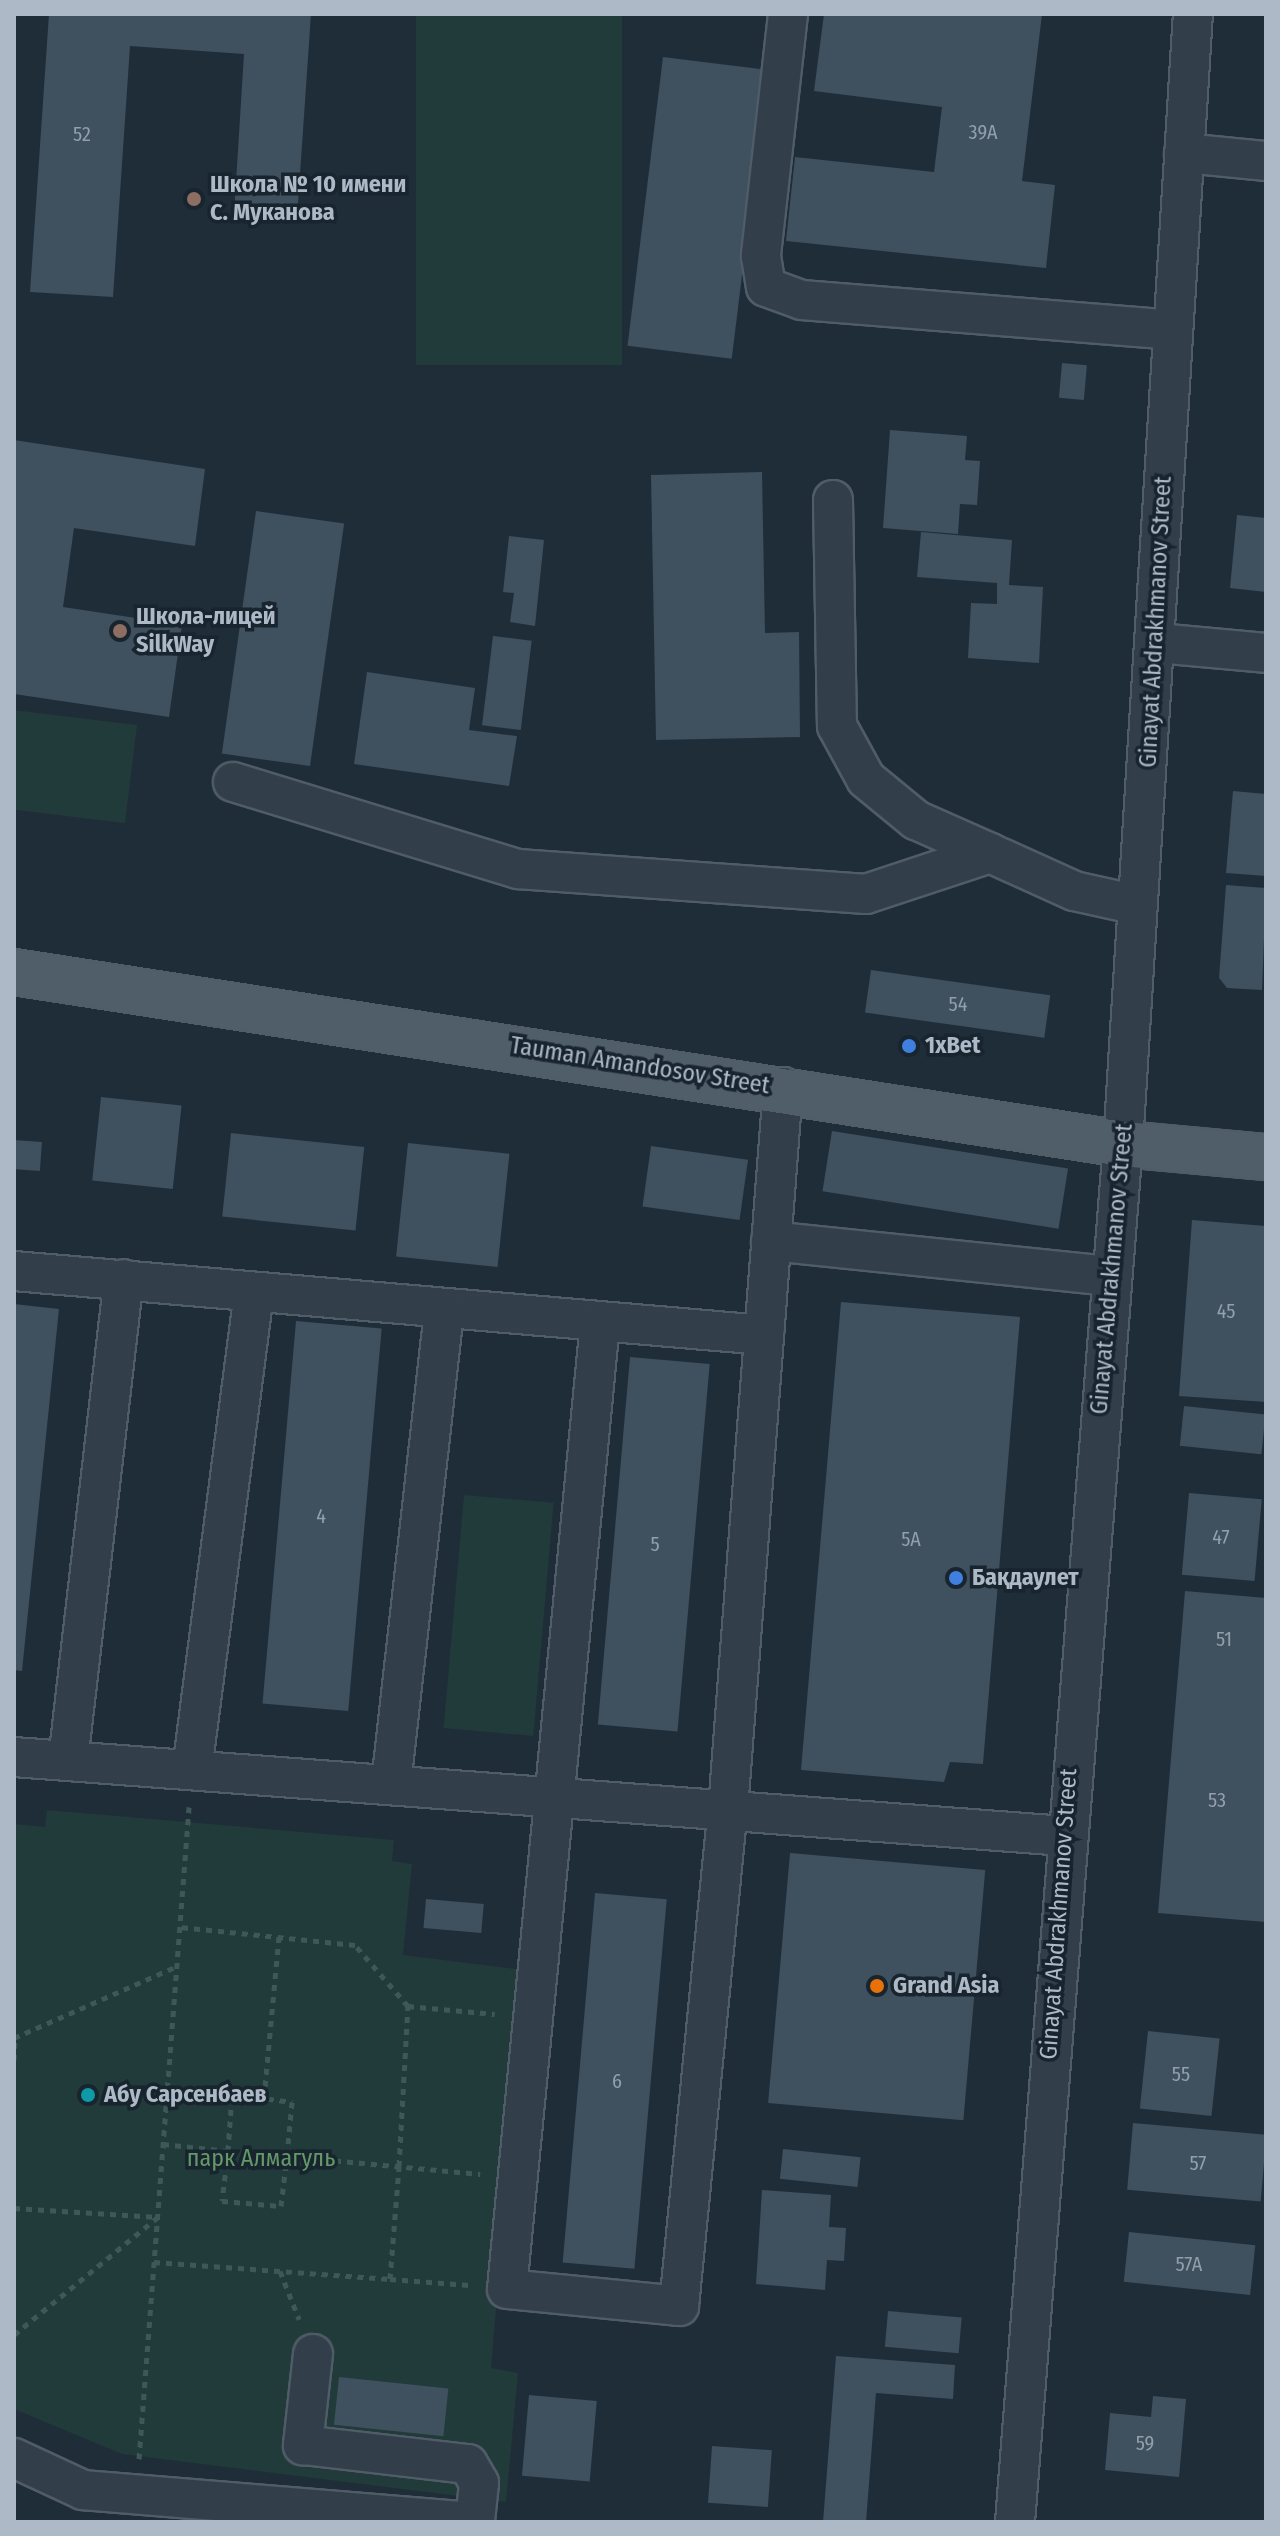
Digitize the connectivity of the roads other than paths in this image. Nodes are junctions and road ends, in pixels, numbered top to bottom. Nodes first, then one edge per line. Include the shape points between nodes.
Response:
1 (788, 14) edge
2 (1193, 14) edge
3 (1184, 153) junction
4 (1266, 161) edge
5 (1171, 330) junction
6 (833, 500) dead end
7 (1157, 643) junction
8 (1266, 653) edge
9 (233, 782) dead end
10 (990, 853) junction
11 (1137, 905) junction
12 (14, 972) edge
13 (783, 1087) junction
14 (1123, 1144) junction
15 (1266, 1157) edge
16 (771, 1241) junction
17 (14, 1271) edge
18 (1111, 1276) junction
19 (124, 1279) junction
20 (254, 1292) junction
21 (444, 1311) junction
22 (600, 1323) junction
23 (764, 1335) junction
24 (14, 1757) edge
25 (68, 1761) junction
26 (192, 1770) junction
27 (391, 1784) junction
28 (554, 1797) junction
29 (728, 1809) junction
30 (1064, 1836) junction
31 (313, 2354) road end
32 (14, 2458) edge
33 (82, 2506) edge
34 (475, 2522) edge
35 (1015, 2522) edge

1 - 5 street via 761,256 766,287 802,300
2 - 3 street, Ginayat Abdrakhmanov Street
3 - 4 street
3 - 5 street, Ginayat Abdrakhmanov Street
5 - 7 street, Ginayat Abdrakhmanov Street
6 - 10 street via 837,726 866,779 916,820
7 - 8 street
7 - 11 street, Ginayat Abdrakhmanov Street
9 - 10 street via 518,869 866,894
10 - 11 street via 1074,891
11 - 14 street, Ginayat Abdrakhmanov Street
12 - 13 main road, Tauman Amandosov Street
13 - 14 main road, Tauman Amandosov Street
13 - 16 street
14 - 15 main road, Tauman Amandosov Street
14 - 18 street, Ginayat Abdrakhmanov Street
16 - 18 street
16 - 23 street
17 - 19 street
18 - 30 street, Ginayat Abdrakhmanov Street
19 - 20 street
19 - 25 street
20 - 21 street
20 - 26 street
21 - 22 street
21 - 27 street
22 - 23 street
22 - 28 street
23 - 29 street
24 - 25 street
25 - 26 street
26 - 27 street
27 - 28 street
28 - 29 street
28 - 29 street via 507,2289 679,2306
29 - 30 street
30 - 35 street, Ginayat Abdrakhmanov Street
31 - 34 street via 303,2445 468,2464 479,2483
32 - 33 street
33 - 34 street via 136,2496

